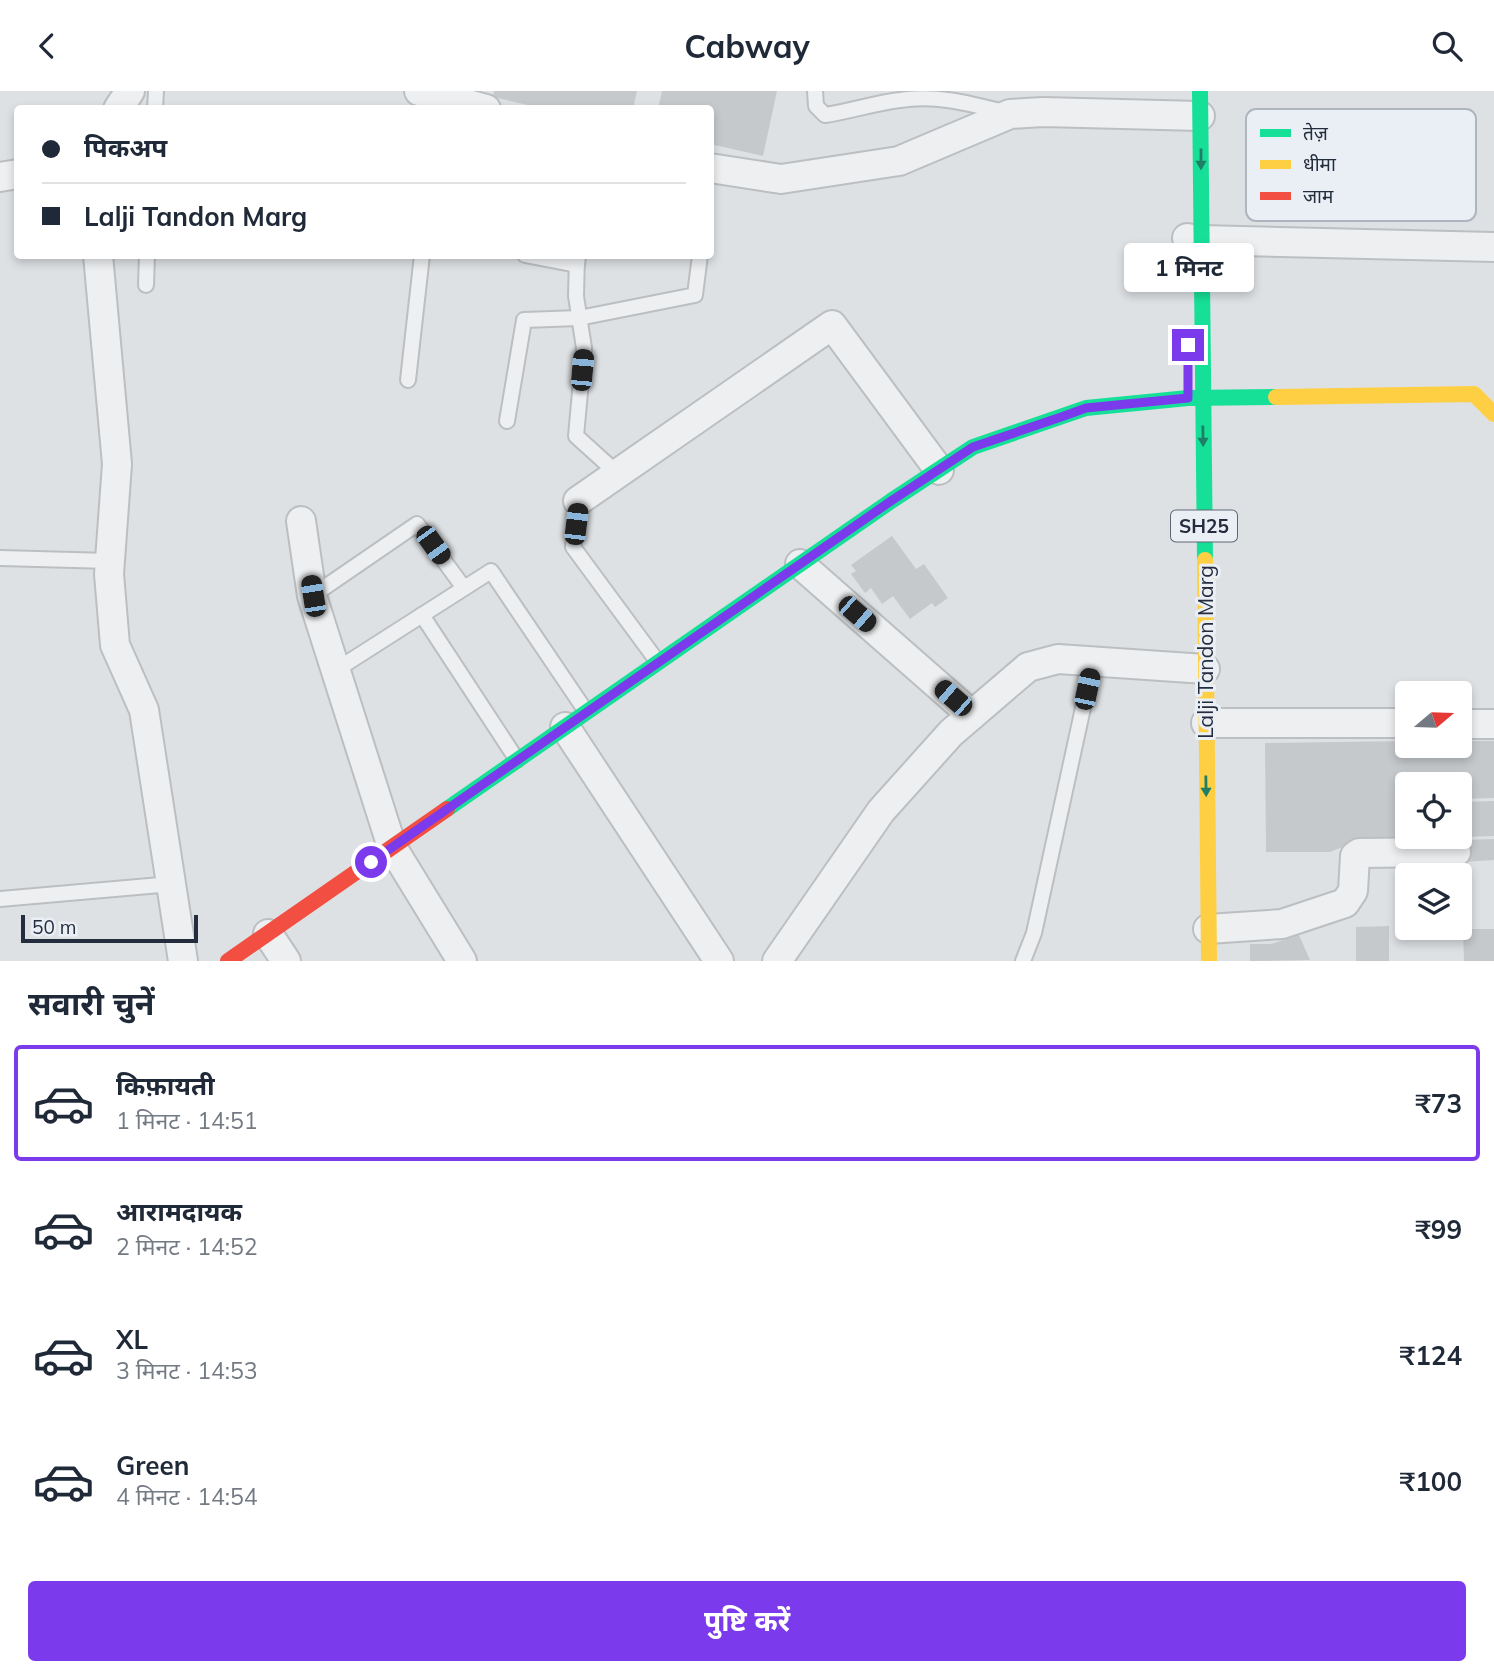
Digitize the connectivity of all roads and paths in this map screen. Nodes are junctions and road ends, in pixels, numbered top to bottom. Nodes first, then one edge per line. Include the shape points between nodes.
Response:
1 (419, 91) edge
2 (815, 91) edge
3 (484, 102) edge
4 (1193, 103) edge
5 (1010, 114) junction
6 (714, 168) edge
7 (1194, 239) junction
8 (1494, 247) edge
9 (98, 259) edge
10 (147, 259) edge
11 (422, 259) edge
12 (577, 259) edge
13 (700, 259) edge
14 (146, 285) dead end
15 (579, 318) junction
16 (408, 380) dead end
17 (1196, 398) junction
18 (1494, 414) edge
19 (507, 421) dead end
20 (939, 470) junction
21 (618, 474) junction
22 (578, 501) joint
23 (301, 521) dead end
24 (0, 558) edge
25 (110, 561) junction
26 (800, 564) junction
27 (464, 588) junction
28 (313, 596) junction
29 (422, 615) junction
30 (658, 662) junction
31 (1093, 662) junction
32 (1198, 668) junction
33 (336, 670) junction
34 (972, 715) junction
35 (576, 719) junction
36 (1206, 723) junction
37 (1395, 723) edge
38 (1472, 724) edge
39 (1494, 724) edge
40 (517, 760) junction
41 (392, 847) junction
42 (1456, 854) edge
43 (1192, 867) dead end
44 (172, 884) junction
45 (0, 899) edge
46 (1198, 928) junction
47 (268, 934) junction
48 (183, 961) edge
49 (228, 961) edge
50 (286, 961) edge
51 (462, 961) edge
52 (719, 961) edge
53 (777, 961) edge
54 (1023, 961) edge
55 (1209, 961) edge

1 - 3 street
2 - 5 lane via 816,106 825,114 901,99 955,100
4 - 5 street
4 - 7 street, Lalji Tandon Marg / SH25
5 - 6 street via 899,161 781,179
7 - 8 street
7 - 17 street, Lalji Tandon Marg / SH25
9 - 25 street via 117,464
10 - 14 lane
11 - 16 lane
12 - 15 lane
13 - 15 lane via 695,295
15 - 19 lane via 524,320
15 - 21 lane via 584,348 576,436
17 - 18 street via 1474,394
17 - 20 street via 1086,408 973,447
17 - 32 street, Lalji Tandon Marg / SH25
20 - 21 street via 832,325
20 - 26 street
21 - 22 street
22 - 30 lane via 573,547
23 - 28 street
24 - 25 lane
25 - 44 street via 115,645 144,710
26 - 30 street
26 - 34 street
27 - 28 lane via 417,524
27 - 29 lane
27 - 35 lane via 491,571
28 - 33 street
29 - 33 lane
29 - 40 lane
30 - 35 street
31 - 32 street
31 - 34 street via 1058,659 1028,667
31 - 54 lane via 1034,933
32 - 36 street, Lalji Tandon Marg / SH25
32 - 43 street, Lalji Tandon Marg / SH25
33 - 41 street
34 - 53 street via 881,811
35 - 40 street
35 - 52 street
36 - 37 street
36 -> 46 street, Lalji Tandon Marg / SH25
38 - 39 street
40 - 41 street
41 - 47 street
41 - 51 street
42 - 46 street via 1359,853 1353,891 1345,903 1282,924
44 - 45 lane
44 - 48 street
46 - 55 street, Lalji Tandon Marg / SH25
47 - 49 street
47 - 50 street

